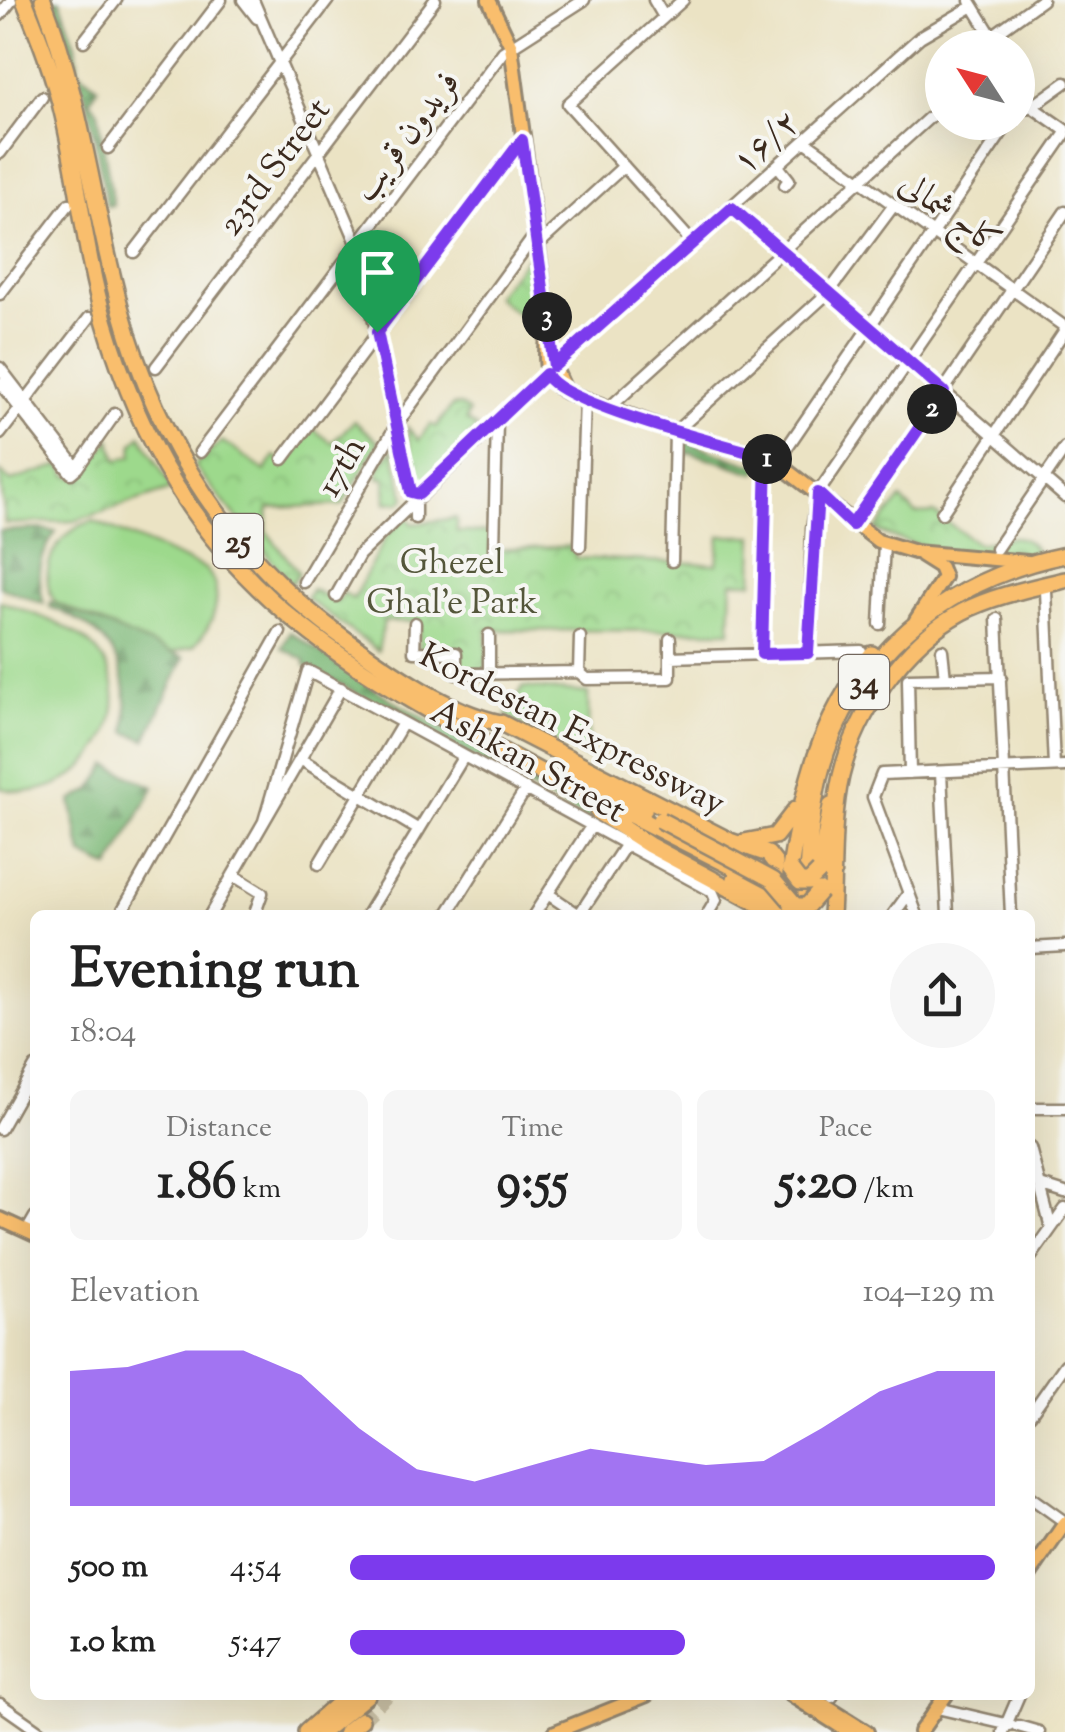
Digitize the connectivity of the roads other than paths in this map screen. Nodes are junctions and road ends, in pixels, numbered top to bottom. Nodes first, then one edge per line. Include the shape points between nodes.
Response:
1 (24, 0) edge
2 (43, 0) edge
3 (116, 0) edge
4 (222, 0) edge
5 (244, 0) edge
6 (253, 0) edge
7 (328, 0) edge
8 (435, 0) edge
9 (584, 0) edge
10 (654, 0) edge
11 (683, 0) edge
12 (1042, 0) edge
13 (11, 1) edge
14 (496, 3) edge
15 (971, 3) edge
16 (0, 15) edge
17 (664, 17) junction
18 (258, 19) junction
19 (988, 30) edge
20 (1000, 30) edge
21 (84, 41) dead end
22 (511, 46) junction
23 (279, 66) junction
24 (1065, 84) edge
25 (42, 98) dead end
26 (1036, 109) joint
27 (925, 121) edge
28 (1065, 132) edge
29 (522, 140) junction
30 (996, 140) edge
31 (806, 142) junction
32 (108, 148) dead end
33 (318, 152) junction
34 (0, 153) edge
35 (624, 166) junction
36 (778, 166) junction
37 (860, 180) junction
38 (785, 185) dead end
39 (69, 204) dead end
40 (894, 205) junction
41 (732, 208) junction
42 (1065, 212) edge
43 (933, 233) junction
44 (538, 238) junction
45 (692, 242) junction
46 (357, 244) junction
47 (134, 252) dead end
48 (782, 252) junction
49 (976, 264) junction
50 (1012, 290) junction
51 (829, 292) junction
52 (0, 294) edge
53 (90, 318) dead end
54 (869, 327) junction
55 (1065, 329) edge
56 (377, 332) junction
57 (909, 361) junction
58 (156, 366) dead end
59 (0, 368) edge
60 (550, 370) junction
61 (0, 383) edge
62 (944, 392) junction
63 (585, 399) junction
64 (23, 404) junction
65 (609, 408) junction
66 (115, 414) dead end
67 (497, 421) junction
68 (397, 424) junction
69 (675, 432) junction
70 (0, 434) edge
71 (994, 435) junction
72 (1065, 448) edge
73 (200, 452) dead end
74 (283, 459) dead end
75 (772, 460) junction
76 (1044, 479) junction
77 (818, 493) junction
78 (416, 495) junction
79 (1065, 497) edge
80 (942, 513) dead end
81 (414, 518) dead end
82 (852, 525) junction
83 (884, 543) junction
84 (580, 546) dead end
85 (494, 549) dead end
86 (996, 549) dead end
87 (915, 552) junction
88 (1059, 555) edge
89 (672, 561) dead end
90 (1031, 562) junction
91 (1065, 569) edge
92 (1065, 580) edge
93 (304, 582) dead end
94 (1046, 591) dead end
95 (336, 596) dead end
96 (965, 610) junction
97 (997, 619) dead end
98 (916, 620) junction
99 (415, 623) dead end
100 (880, 624) dead end
101 (280, 632) dead end
102 (489, 635) dead end
103 (899, 635) junction
104 (580, 637) dead end
105 (670, 640) dead end
106 (942, 650) dead end
107 (861, 651) dead end
108 (808, 653) junction
109 (762, 654) junction
110 (670, 656) junction
111 (579, 672) junction
112 (489, 674) junction
113 (1001, 677) junction
114 (946, 678) junction
115 (340, 688) junction
116 (478, 718) junction
117 (403, 722) junction
118 (464, 756) junction
119 (300, 759) junction
120 (1059, 766) edge
121 (1006, 768) junction
122 (941, 772) junction
123 (910, 773) junction
124 (839, 788) junction
125 (572, 789) junction
126 (526, 790) junction
127 (360, 795) junction
128 (802, 800) junction
129 (615, 812) junction
130 (264, 821) junction
131 (592, 826) junction
132 (419, 830) junction
133 (730, 840) junction
134 (626, 844) junction
135 (319, 864) dead end
136 (233, 875) junction
137 (908, 893) junction
138 (548, 894) junction
139 (123, 910) edge
140 (213, 910) edge
141 (256, 910) dead end
142 (370, 910) edge
143 (450, 910) edge
144 (537, 910) edge
145 (572, 910) edge
146 (582, 910) edge
147 (710, 910) edge
148 (784, 910) edge
149 (799, 910) edge
150 (804, 910) edge
151 (831, 910) edge
152 (896, 910) edge
153 (915, 910) edge
154 (948, 910) edge
155 (1012, 910) edge
156 (1065, 946) edge
157 (1035, 948) edge
158 (30, 1076) edge
159 (1035, 1108) edge
160 (1065, 1108) edge
161 (0, 1129) edge
162 (1035, 1166) edge
163 (1040, 1185) junction
164 (1065, 1193) edge
165 (1065, 1209) edge
166 (0, 1218) edge
167 (1051, 1228) junction
168 (30, 1233) edge
169 (1035, 1251) edge
170 (1065, 1365) edge
171 (1035, 1408) edge
172 (1035, 1501) edge
173 (1065, 1522) edge
174 (1035, 1567) edge
175 (342, 1700) edge
176 (361, 1700) tunnel mouth
177 (635, 1700) edge
178 (799, 1700) edge
179 (816, 1700) edge
180 (942, 1700) edge
181 (1017, 1700) edge
182 (0, 1704) edge
183 (936, 1708) junction
184 (1009, 1727) edge
185 (40, 1732) edge
186 (306, 1732) edge
187 (322, 1732) edge
188 (555, 1732) edge
189 (850, 1732) edge
190 (867, 1732) edge
191 (920, 1732) edge
192 (1039, 1732) edge

1 - 125 highway, Kordestan Expressway / 25 via 63,115 115,355 148,435 191,509 256,588 325,648
2 - 116 highway, Kordestan Expressway / 25 via 80,109 120,308 141,374 182,462 234,536 296,602 363,652
3 - 21 street
4 - 32 street
5 - 18 street
6 - 18 street
7 - 23 street
8 - 33 street, 23rd Street
9 - 22 street, فریدون قریب
10 - 17 street
11 - 17 street
12 - 20 street
13 - 16 street
14 - 22 main road
15 - 19 street
15 - 31 street, ۱۶/۲ via 920,37
17 - 35 street via 568,104
18 - 23 street
22 - 29 main road
22 - 46 street, فریدون قریب
23 - 33 street
23 - 47 street
24 - 26 street
25 - 34 street
26 - 28 street
27 - 37 street
28 - 49 street
29 - 44 main road
29 - 56 street
30 - 43 street
31 - 36 street, ۱۶/۲
31 - 37 street, کاج شمالی
33 - 46 street
33 - 58 street, 23rd Street
35 - 44 street, 17th
35 - 45 street
36 - 38 street via 789,180
36 - 41 street, ۱۶/۲
37 - 40 street, کاج شمالی
37 - 48 street
39 - 52 street
40 - 43 street, کاج شمالی
40 - 51 street
41 - 45 street, ۱۶/۲
41 - 48 street
42 - 50 street
43 - 49 street, کاج شمالی
43 - 54 street
44 - 60 main road
44 - 68 street, 17th
45 - 60 street, ۱۶/۲
46 - 56 street
46 - 73 street, فریدون قریب
48 - 51 street
48 - 65 street
49 - 50 street, کاج شمالی
49 - 57 street
50 - 55 street, کاج شمالی
50 - 62 street
51 - 54 street
51 - 69 street
53 - 64 street
54 - 57 street
54 - 75 street
55 - 71 street
56 - 68 street
56 - 74 street
57 - 62 street
57 - 77 street
59 - 64 street
60 - 63 main road via 551,384
60 - 67 street, ۱۶/۲
61 - 64 street
62 - 71 street
62 - 82 street
63 - 65 main road
63 - 84 street
64 - 66 street via 77,468
64 - 70 street
65 - 69 main road
67 - 78 street, ۱۶/۲
67 - 85 street
68 - 78 street
68 - 93 street, 17th
69 - 75 main road
69 - 89 street
71 - 76 street
71 - 80 street
72 - 76 street
75 - 77 main road
75 - 109 street
76 - 79 street
76 - 86 street
77 - 82 main road
77 - 108 street
78 - 81 street
78 - 95 street, ۱۶/۲ via 352,563
82 - 83 main road
83 - 87 main road
83 - 100 street
87 - 90 main road
87 - 98 main road via 944,573
88 - 90 highway, 34
90 - 98 highway, 34 via 984,579
91 - 96 highway via 998,590
92 - 96 highway, 34
94 - 120 street
96 - 124 highway, 34 via 928,636 882,690 853,742
97 - 113 street
98 - 103 highway, 34
99 - 112 street via 414,652 456,653 456,674
101 - 139 street
102 - 112 street
103 - 128 highway via 875,650 841,696 819,740
103 - 150 highway, 34 via 850,705 824,762
104 - 111 street
105 - 110 street
106 - 114 street
107 - 108 street
108 - 109 street
109 - 110 street
110 - 111 street via 670,678 587,679
111 - 112 street
113 - 114 street
113 - 121 street
114 - 123 street via 908,679
115 - 117 street, Ashkan Street
115 - 119 street
115 - 130 street, Ashkan Street via 308,671
116 - 133 highway, Kordestan Expressway / 25 via 501,723
116 - 149 highway, 25, bridge via 772,880
117 - 118 street, Ashkan Street
117 - 127 street
118 - 126 street, Ashkan Street
118 - 132 street
119 - 127 street
119 - 130 street
120 - 121 street
121 - 122 street
121 - 155 street
122 - 123 street
122 - 154 street
123 - 137 street via 882,774 873,797
124 - 128 highway, bridge via 810,882 800,882 790,869
124 - 148 highway, bridge via 827,877 807,906
124 - 151 highway, 34
125 - 129 highway, Kordestan Expressway / 25
125 - 148 highway via 617,826
126 - 131 street, Ashkan Street
126 - 143 street
127 - 132 street
127 - 135 street
128 - 133 highway via 771,838
129 - 133 highway, Kordestan Expressway via 623,810 757,879 772,878 771,856
129 - 148 highway, 25
130 - 136 street
131 - 134 street, Ashkan Street
131 - 138 street
132 - 142 street
134 - 146 street
134 - 147 street, Ashkan Street via 712,891
136 - 140 street
136 - 141 street via 262,893
137 - 152 street
137 - 153 street
138 - 144 street
138 - 145 street
156 - 157 street
158 - 161 street
159 - 160 street
162 - 163 street
163 - 164 street
163 - 167 street
165 - 167 street
166 - 168 main road
167 - 169 street
170 - 171 street
172 - 173 street
173 - 174 main road
175 - 186 highway
176 - 187 highway
177 - 188 main road
178 - 189 main road
179 - 190 main road
180 - 183 main road
181 - 184 street
182 - 185 street
183 - 184 street
183 - 191 main road
184 - 192 street

